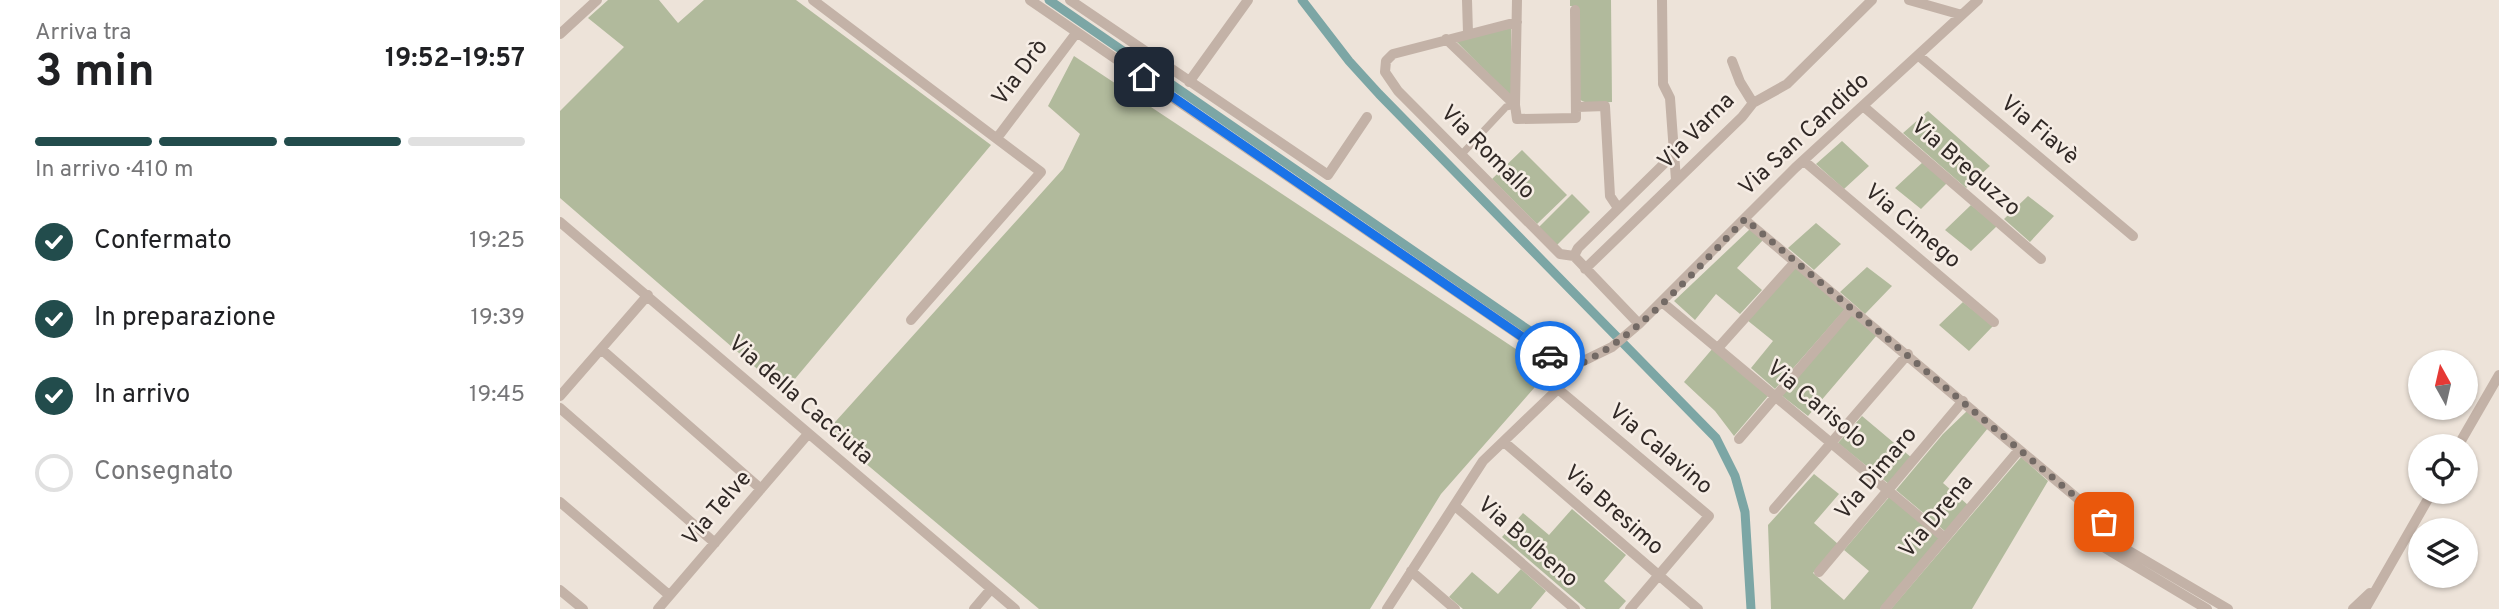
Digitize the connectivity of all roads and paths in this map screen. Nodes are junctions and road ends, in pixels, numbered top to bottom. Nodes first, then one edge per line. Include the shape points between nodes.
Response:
1 (597, 0) edge
2 (813, 0) edge
3 (1030, 0) edge
4 (1070, 0) edge
5 (1248, 0) edge
6 (1467, 0) edge
7 (1517, 0) edge
8 (1662, 0) edge
9 (1872, 0) edge
10 (1909, 0) edge
11 (1978, 0) edge
12 (1575, 10) dead end
13 (1962, 15) junction
14 (1517, 22) junction
15 (1077, 32) junction
16 (1468, 33) junction
17 (560, 34) edge
18 (1447, 39) junction
19 (1919, 56) junction
20 (1732, 61) dead end
21 (1188, 82) junction
22 (1753, 103) junction
23 (1515, 105) junction
24 (1863, 106) junction
25 (1577, 107) junction
26 (1367, 117) dead end
27 (997, 138) junction
28 (1675, 153) junction
29 (1461, 155) junction
30 (1804, 161) junction
31 (1676, 180) junction
32 (1618, 208) junction
33 (1745, 219) junction
34 (560, 222) edge
35 (2133, 236) dead end
36 (1574, 256) junction
37 (2041, 259) dead end
38 (1795, 262) junction
39 (1585, 269) junction
40 (648, 295) junction
41 (1662, 302) junction
42 (1851, 309) junction
43 (911, 320) dead end
44 (1994, 322) dead end
45 (1639, 324) junction
46 (1718, 348) junction
47 (601, 349) junction
48 (1908, 354) junction
49 (1571, 367) junction
50 (2499, 376) edge
51 (1558, 389) junction
52 (560, 396) edge
53 (1775, 396) junction
54 (1963, 401) junction
55 (560, 408) edge
56 (808, 434) junction
57 (2465, 434) edge
58 (1738, 439) dead end
59 (1504, 442) junction
60 (1832, 443) junction
61 (2019, 450) junction
62 (761, 489) junction
63 (1888, 490) junction
64 (560, 502) edge
65 (2425, 504) edge
66 (1455, 506) junction
67 (1774, 509) dead end
68 (2094, 521) junction
69 (2110, 535) junction
70 (1945, 538) junction
71 (715, 543) junction
72 (2100, 545) junction
73 (1411, 571) junction
74 (2164, 571) junction
75 (1819, 572) dead end
76 (1658, 576) junction
77 (2157, 580) junction
78 (2378, 585) junction
79 (991, 589) junction
80 (560, 590) edge
81 (669, 596) junction
82 (2211, 606) edge
83 (583, 609) edge
84 (658, 609) edge
85 (974, 609) edge
86 (1015, 609) edge
87 (1387, 609) edge
88 (1455, 609) edge
89 (1575, 609) edge
90 (1630, 609) edge
91 (1698, 609) edge
92 (1885, 609) edge
93 (2228, 609) edge
94 (2353, 609) edge
95 (2365, 609) edge

1 - 17 street
2 - 27 street
3 - 15 street
4 - 21 street
5 - 21 street
6 - 16 street
7 - 14 street
8 - 28 street via 1663,84 1670,97
9 - 22 street, Via Varna via 1787,84
10 - 13 street
11 - 13 street, Via San Candido
12 - 25 street
13 - 19 street, Via San Candido
14 - 16 street
14 - 23 street
15 - 27 street, Via Drò
15 - 49 street
16 - 18 street
18 - 23 street
18 - 29 street, Via Romallo via 1393,54 1385,64 1398,91
19 - 24 street, Via San Candido
19 - 35 street, Via Fiavè
20 - 22 street
21 - 26 street via 1328,175
22 - 31 street, Via Varna
23 - 25 street via 1517,119 1576,118
23 - 29 street via 1507,107
24 - 30 street, Via San Candido
24 - 37 street, Via Breguzzo
25 - 32 street via 1605,106 1610,196
27 - 43 street via 1041,172
28 - 31 street
28 - 32 street
29 - 36 street, Via Romallo via 1560,254
30 - 33 street, Via San Candido
30 - 44 street, Via Cimego
31 - 39 street, Via Varna
32 - 36 street
33 - 38 street
33 - 41 street, Via San Candido
34 - 40 street, Via della Cacciuta
36 - 39 street, Via Romallo
38 - 42 street
38 - 46 street
39 - 45 street, Via Romallo
40 - 47 street
40 - 56 street, Via della Cacciuta
41 - 45 street, Via San Candido
41 - 46 street, Via Carisolo
42 - 48 street
42 - 53 street
45 - 49 street, Via San Candido via 1612,347
46 - 53 street, Via Carisolo
47 - 52 street
47 - 62 street
48 - 54 street
48 - 60 street
49 - 51 street
50 - 57 street
51 - 59 street
51 - 76 street, Via Calavino via 1709,516
53 - 58 street
53 - 60 street, Via Carisolo
54 - 61 street
54 - 63 street, Via Dimaro
55 - 71 street
56 - 62 street, Via Telve
56 - 79 street, Via della Cacciuta
59 - 66 street via 1483,461
59 - 76 street, Via Bresimo
60 - 63 street, Via Carisolo
60 - 67 street
61 - 68 street via 2083,503
61 - 70 street, Via Drena
62 - 71 street, Via Telve
63 - 70 street, Via Carisolo
63 - 75 street, Via Dimaro
64 - 81 street
65 - 78 street
66 - 73 street
66 - 89 street, Via Bolbeno
68 - 69 street via 2104,522
68 - 72 street via 2086,534
69 - 72 street
69 - 74 street
70 - 92 street, Via Drena
71 - 81 street, Via Telve
72 - 77 street
73 - 87 street
73 - 88 street
74 - 77 street
74 - 82 street
76 - 90 street, Via Calavino
76 - 91 street, Via Bresimo
77 - 82 street
78 - 94 street
78 - 95 street
79 - 85 street
79 - 86 street, Via della Cacciuta
80 - 83 street
81 - 84 street, Via Telve
82 - 93 street

